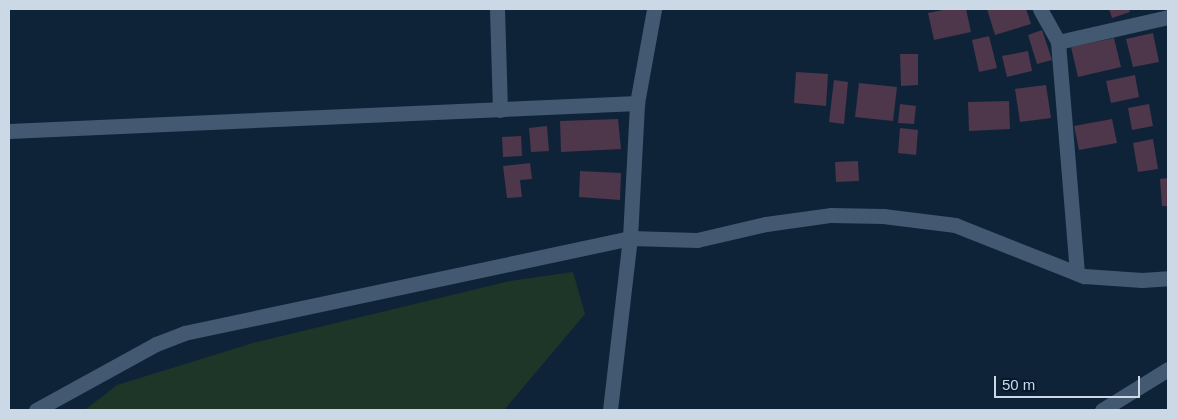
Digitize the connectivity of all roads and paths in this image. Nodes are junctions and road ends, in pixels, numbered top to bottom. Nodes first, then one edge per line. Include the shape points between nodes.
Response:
1 (497, 9) edge
2 (654, 9) edge
3 (1040, 9) edge
4 (1168, 17) edge
5 (1058, 42) junction
6 (637, 103) junction
7 (500, 110) junction
8 (9, 131) edge
9 (630, 238) junction
10 (1076, 273) junction
11 (1168, 278) edge
12 (1168, 369) edge
13 (41, 409) edge
14 (610, 410) edge
15 (1102, 410) edge

1 - 7 street
2 - 6 street
3 - 5 street
4 - 5 street
5 - 10 street
6 - 7 street
6 - 9 street
7 - 8 street
9 - 10 street via 697,240 831,215 883,216 955,225
9 - 13 street via 184,333 156,344
9 - 14 street
10 - 11 street via 1142,280
12 - 15 street

